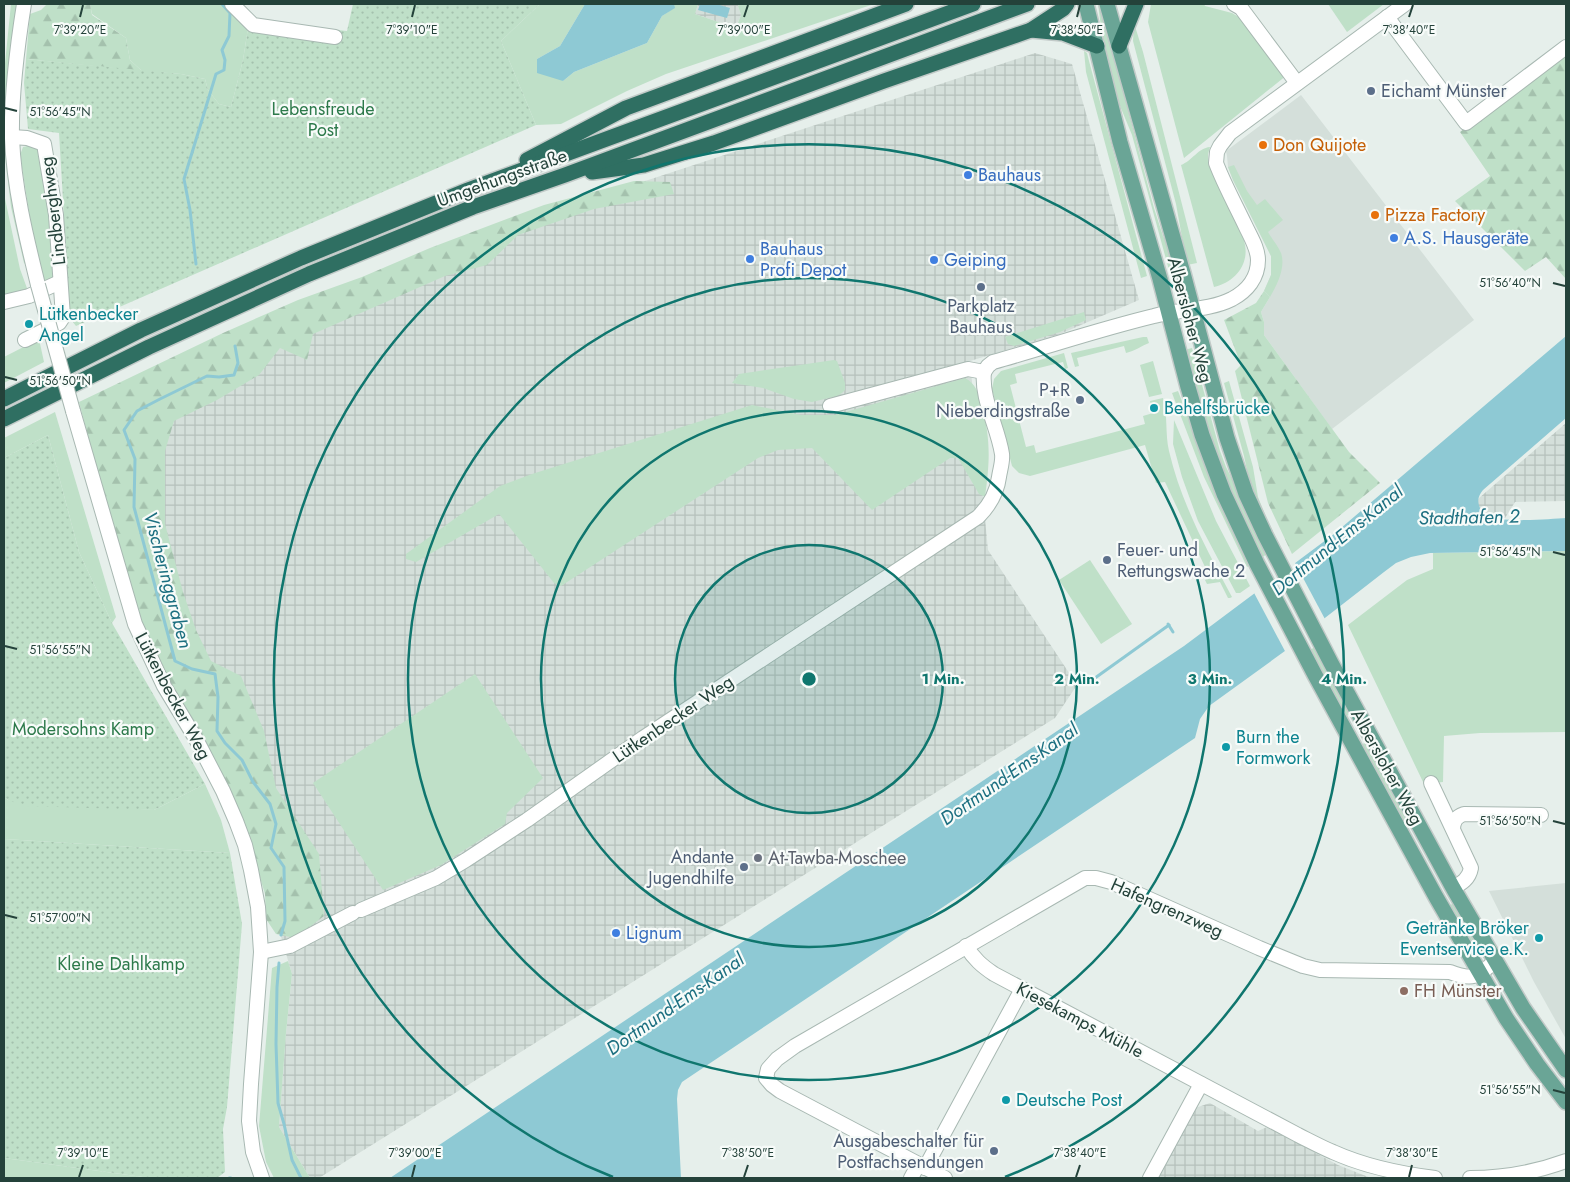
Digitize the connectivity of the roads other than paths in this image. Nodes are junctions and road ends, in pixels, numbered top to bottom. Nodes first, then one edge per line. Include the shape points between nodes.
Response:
1 (24, 4) edge
2 (232, 4) edge
3 (906, 4) edge
4 (973, 4) edge
5 (1027, 4) edge
6 (1067, 4) edge
7 (1086, 4) edge
8 (1107, 4) edge
9 (1136, 4) edge
10 (1234, 4) edge
11 (1405, 4) edge
12 (1387, 17) junction
13 (1031, 30) junction
14 (335, 37) dead end
15 (1097, 46) junction
16 (1119, 46) junction
17 (1566, 47) edge
18 (1297, 83) junction
19 (12, 137) junction
20 (565, 175) junction
21 (468, 190) junction
22 (60, 282) junction
23 (4, 302) edge
24 (1193, 309) junction
25 (1168, 312) junction
26 (25, 340) dead end
27 (984, 372) junction
28 (4, 399) edge
29 (830, 406) dead end
30 (73, 411) joint
31 (4, 419) edge
32 (1431, 783) dead end
33 (1541, 815) dead end
34 (1453, 828) junction
35 (1453, 888) junction
36 (1436, 897) junction
37 (966, 946) junction
38 (261, 952) junction
39 (1495, 961) junction
40 (1480, 975) junction
41 (1022, 989) junction
42 (1566, 1070) edge
43 (1201, 1084) junction
44 (1566, 1102) edge
45 (1566, 1161) edge
46 (922, 1166) junction
47 (262, 1178) edge
48 (911, 1178) edge
49 (944, 1178) edge
50 (1150, 1178) edge
51 (1435, 1178) edge
52 (1470, 1178) edge

1 - 19 street, Lindberghweg via 13,92
2 - 14 street via 253,25
3 - 21 highway via 626,108
4 - 21 highway, Umgehungsstraße
5 - 20 highway, Umgehungsstraße
6 - 13 highway via 1063,10
7 - 15 main road, Albersloher Weg
8 - 16 main road, Albersloher Weg
9 - 16 highway
10 - 18 street via 1241,8
11 - 12 street
12 - 17 street via 1466,123
12 - 18 street
13 - 15 highway via 1063,33
13 - 20 highway via 644,165
15 - 25 main road, Albersloher Weg via 1120,142
16 - 24 main road, Albersloher Weg
18 - 24 street via 1230,133 1217,152 1216,163 1254,242 1257,270 1254,279 1238,296
19 - 22 street, Lindberghweg via 44,144 56,215
19 - 30 street, Lindberghweg, bridge via 23,224
20 - 31 highway, Umgehungsstraße via 473,207 309,274 148,347
21 - 28 highway, Umgehungsstraße via 300,258 141,330
22 - 23 street, Lindberghweg
22 - 26 street, Lindberghweg via 63,317 59,323
24 - 25 street
24 - 35 main road, Albersloher Weg via 1226,438 1246,494 1319,640
25 - 27 street via 994,362
25 - 36 main road, Albersloher Weg via 1202,435 1224,494 1257,564
27 - 29 street via 968,370
27 - 38 street, Lütkenbecker Weg via 984,388 1002,455 994,496 978,517 650,733 466,860 436,878 357,912 290,946
30 - 38 street, Lütkenbecker Weg via 135,624 164,686 223,791 245,845 258,907
32 - 34 street, Albersloher Weg
33 - 34 street, Albersloher Weg via 1464,814 1457,816
34 - 35 street, Albersloher Weg via 1471,868 1470,876
35 - 36 main road, Albersloher Weg
35 - 39 main road, Albersloher Weg
36 - 40 main road, Albersloher Weg
37 - 40 street, Hafengrenzweg via 1086,878 1096,878 1303,966 1320,970 1450,972 1463,978
37 - 41 street, Kiesekamps Mühle via 981,966
37 - 46 street, Hafengrenzweg via 795,1046 777,1059 768,1069 766,1078 780,1091
38 - 47 street, Lütkenbecker Weg via 249,1121 253,1152
39 - 40 street
39 - 42 main road, Albersloher Weg
40 - 44 main road, Albersloher Weg via 1537,1064
41 - 43 street, Kiesekamps Mühle
41 - 46 street
43 - 50 street
43 - 51 street, Kiesekamps Mühle via 1334,1153
45 - 52 street via 1515,1174
46 - 48 street
46 - 49 street

